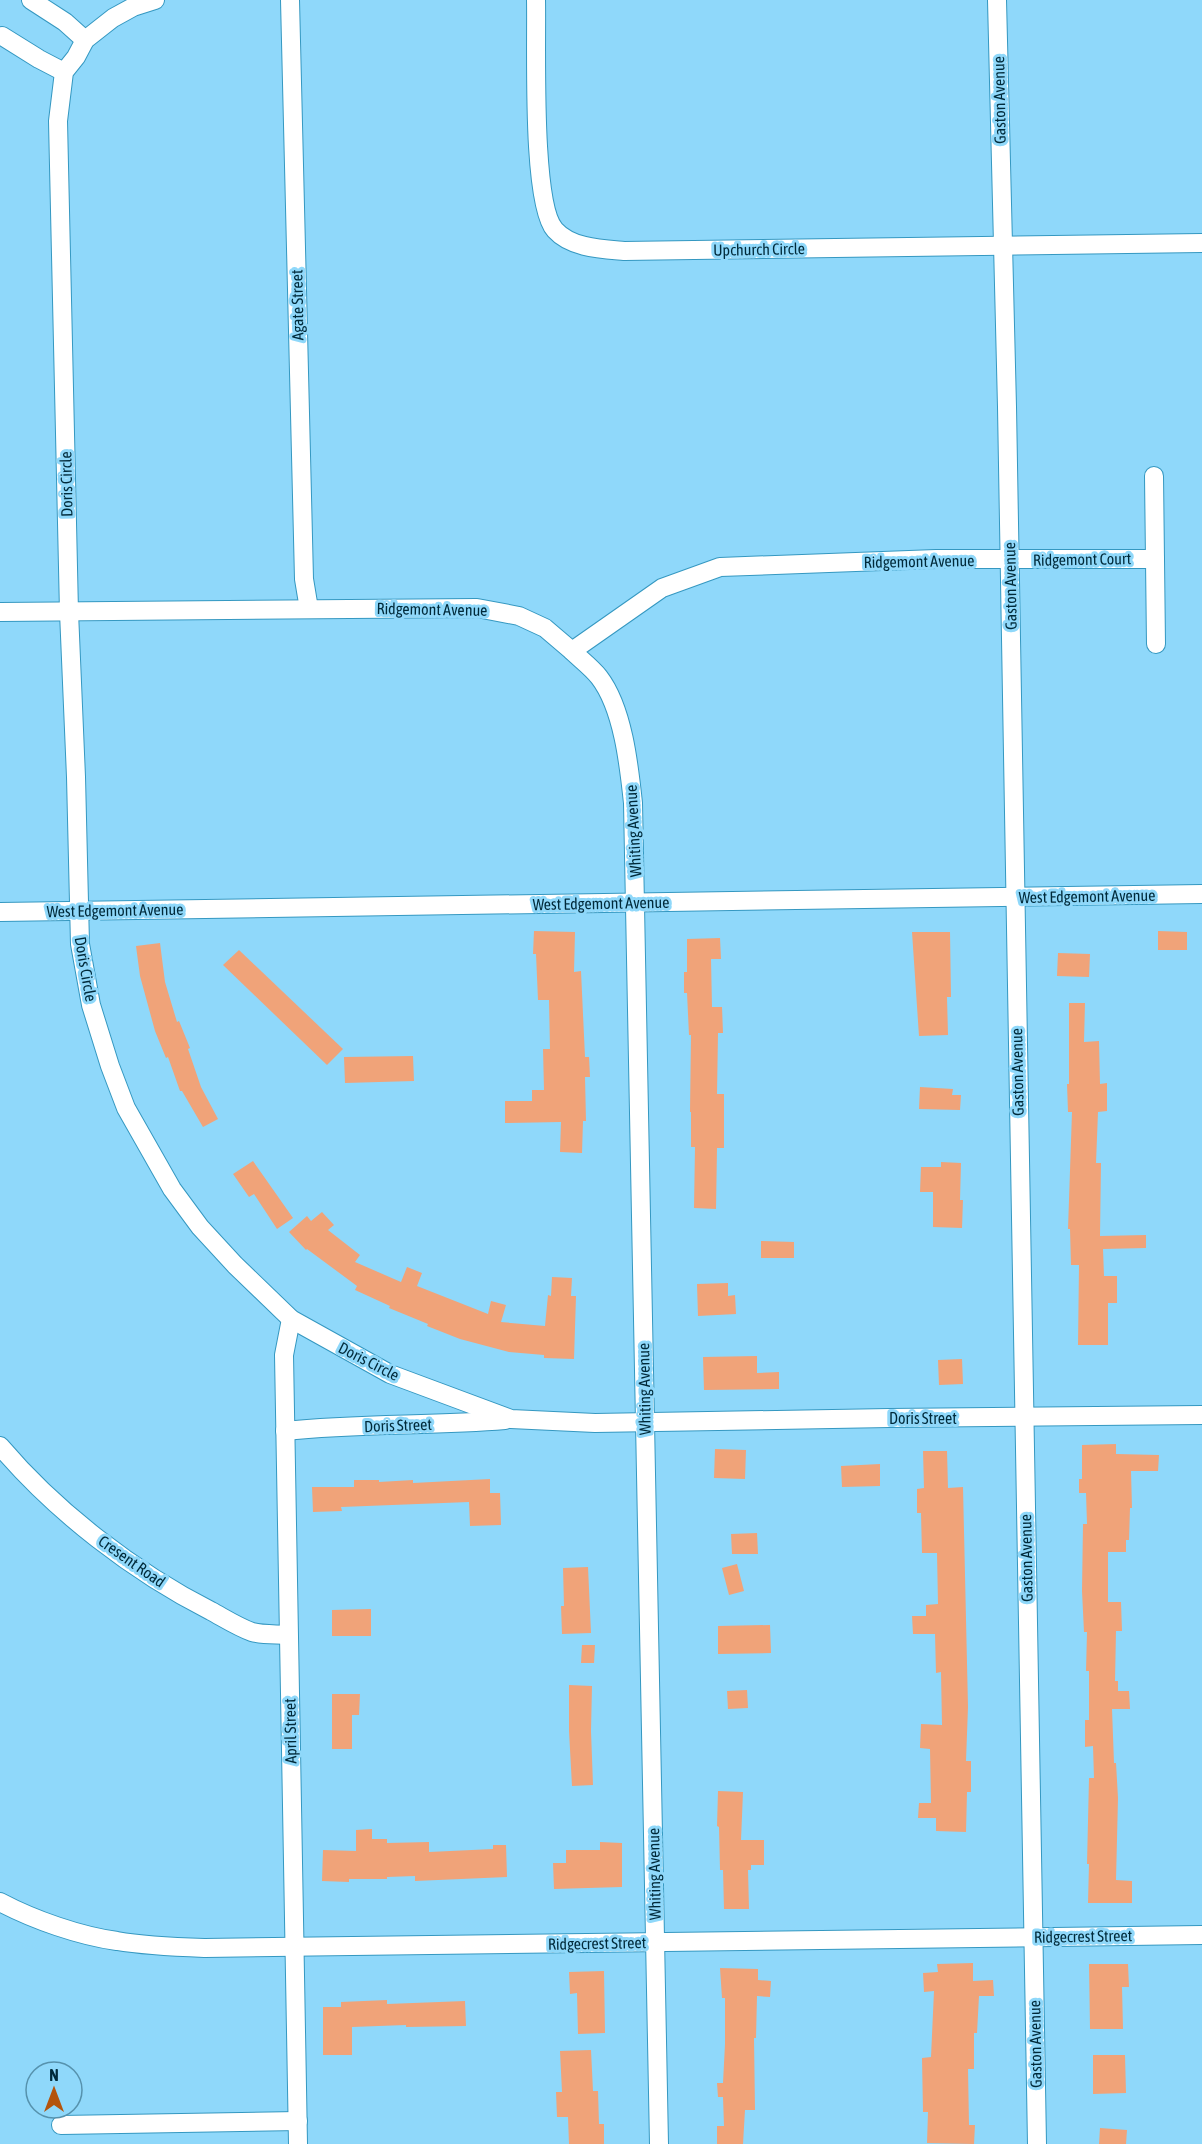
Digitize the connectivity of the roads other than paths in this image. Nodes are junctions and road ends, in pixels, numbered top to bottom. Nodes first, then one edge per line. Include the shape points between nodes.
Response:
1 (31, 0) edge
2 (155, 0) edge
3 (290, 0) edge
4 (536, 0) edge
5 (997, 0) edge
6 (2, 36) dead end
7 (85, 40) junction
8 (64, 72) junction
9 (1202, 243) edge
10 (1001, 246) junction
11 (1154, 476) dead end
12 (1155, 558) junction
13 (1009, 560) junction
14 (309, 609) junction
15 (0, 612) edge
16 (69, 612) junction
17 (1156, 644) dead end
18 (572, 651) junction
19 (1202, 894) edge
20 (1014, 897) junction
21 (637, 903) junction
22 (79, 911) junction
23 (0, 912) edge
24 (291, 1319) junction
25 (1202, 1415) edge
26 (1024, 1417) junction
27 (511, 1419) junction
28 (645, 1423) junction
29 (285, 1431) junction
30 (0, 1446) edge
31 (288, 1635) junction
32 (0, 1902) edge
33 (1202, 1935) edge
34 (1033, 1937) junction
35 (655, 1942) junction
36 (295, 1947) junction
37 (298, 2121) junction
38 (61, 2125) dead end
39 (298, 2144) edge
40 (659, 2144) edge
41 (1037, 2144) edge

1 - 7 street
2 - 7 street, Doris Circle via 112,18
3 - 14 street, Agate Street via 304,579
4 - 10 street, Upchurch Circle via 540,184 550,223 565,239 624,251
5 - 10 street, Gaston Avenue
6 - 8 street
7 - 8 street, Doris Circle
8 - 16 street, Doris Circle via 58,121
9 - 10 street, Upchurch Circle
10 - 13 street, Gaston Avenue
11 - 12 street
12 - 13 street, Ridgemont Court
12 - 17 street
13 - 18 street, Ridgemont Avenue via 720,567 662,588
13 - 20 street, Gaston Avenue
14 - 16 street, Ridgemont Avenue
14 - 18 street, Ridgemont Avenue via 490,609 545,628
15 - 16 street, Ridgemont Avenue
16 - 22 street, Doris Circle
18 - 21 street, Whiting Avenue via 599,677 624,737 633,803
19 - 20 street, West Edgemont Avenue
20 - 21 street, West Edgemont Avenue
20 - 26 street, Gaston Avenue
21 - 22 street, West Edgemont Avenue
21 - 28 street, Whiting Avenue
22 - 23 street, West Edgemont Avenue
22 - 24 street, Doris Circle via 81,959 91,1005 110,1066 140,1135 200,1227
24 - 27 street, Doris Circle via 390,1374
24 - 29 street, April Street via 284,1355
25 - 26 street, Doris Street
26 - 28 street, Doris Street
26 - 34 street, Gaston Avenue
27 - 28 street, Doris Circle
27 - 29 street, Doris Street
28 - 35 street, Whiting Avenue
29 - 31 street, April Street
30 - 31 street, Cresent Road via 72,1517 154,1578 250,1631
31 - 36 street, April Street
32 - 36 street, Ridgecrest Street via 28,1915 114,1941 205,1948
33 - 34 street, Ridgecrest Street
34 - 35 street, Ridgecrest Street
34 - 41 street, Gaston Avenue
35 - 36 street, Ridgecrest Street
35 - 40 street, Whiting Avenue
36 - 37 street, April Street
37 - 38 street
37 - 39 street, April Street

